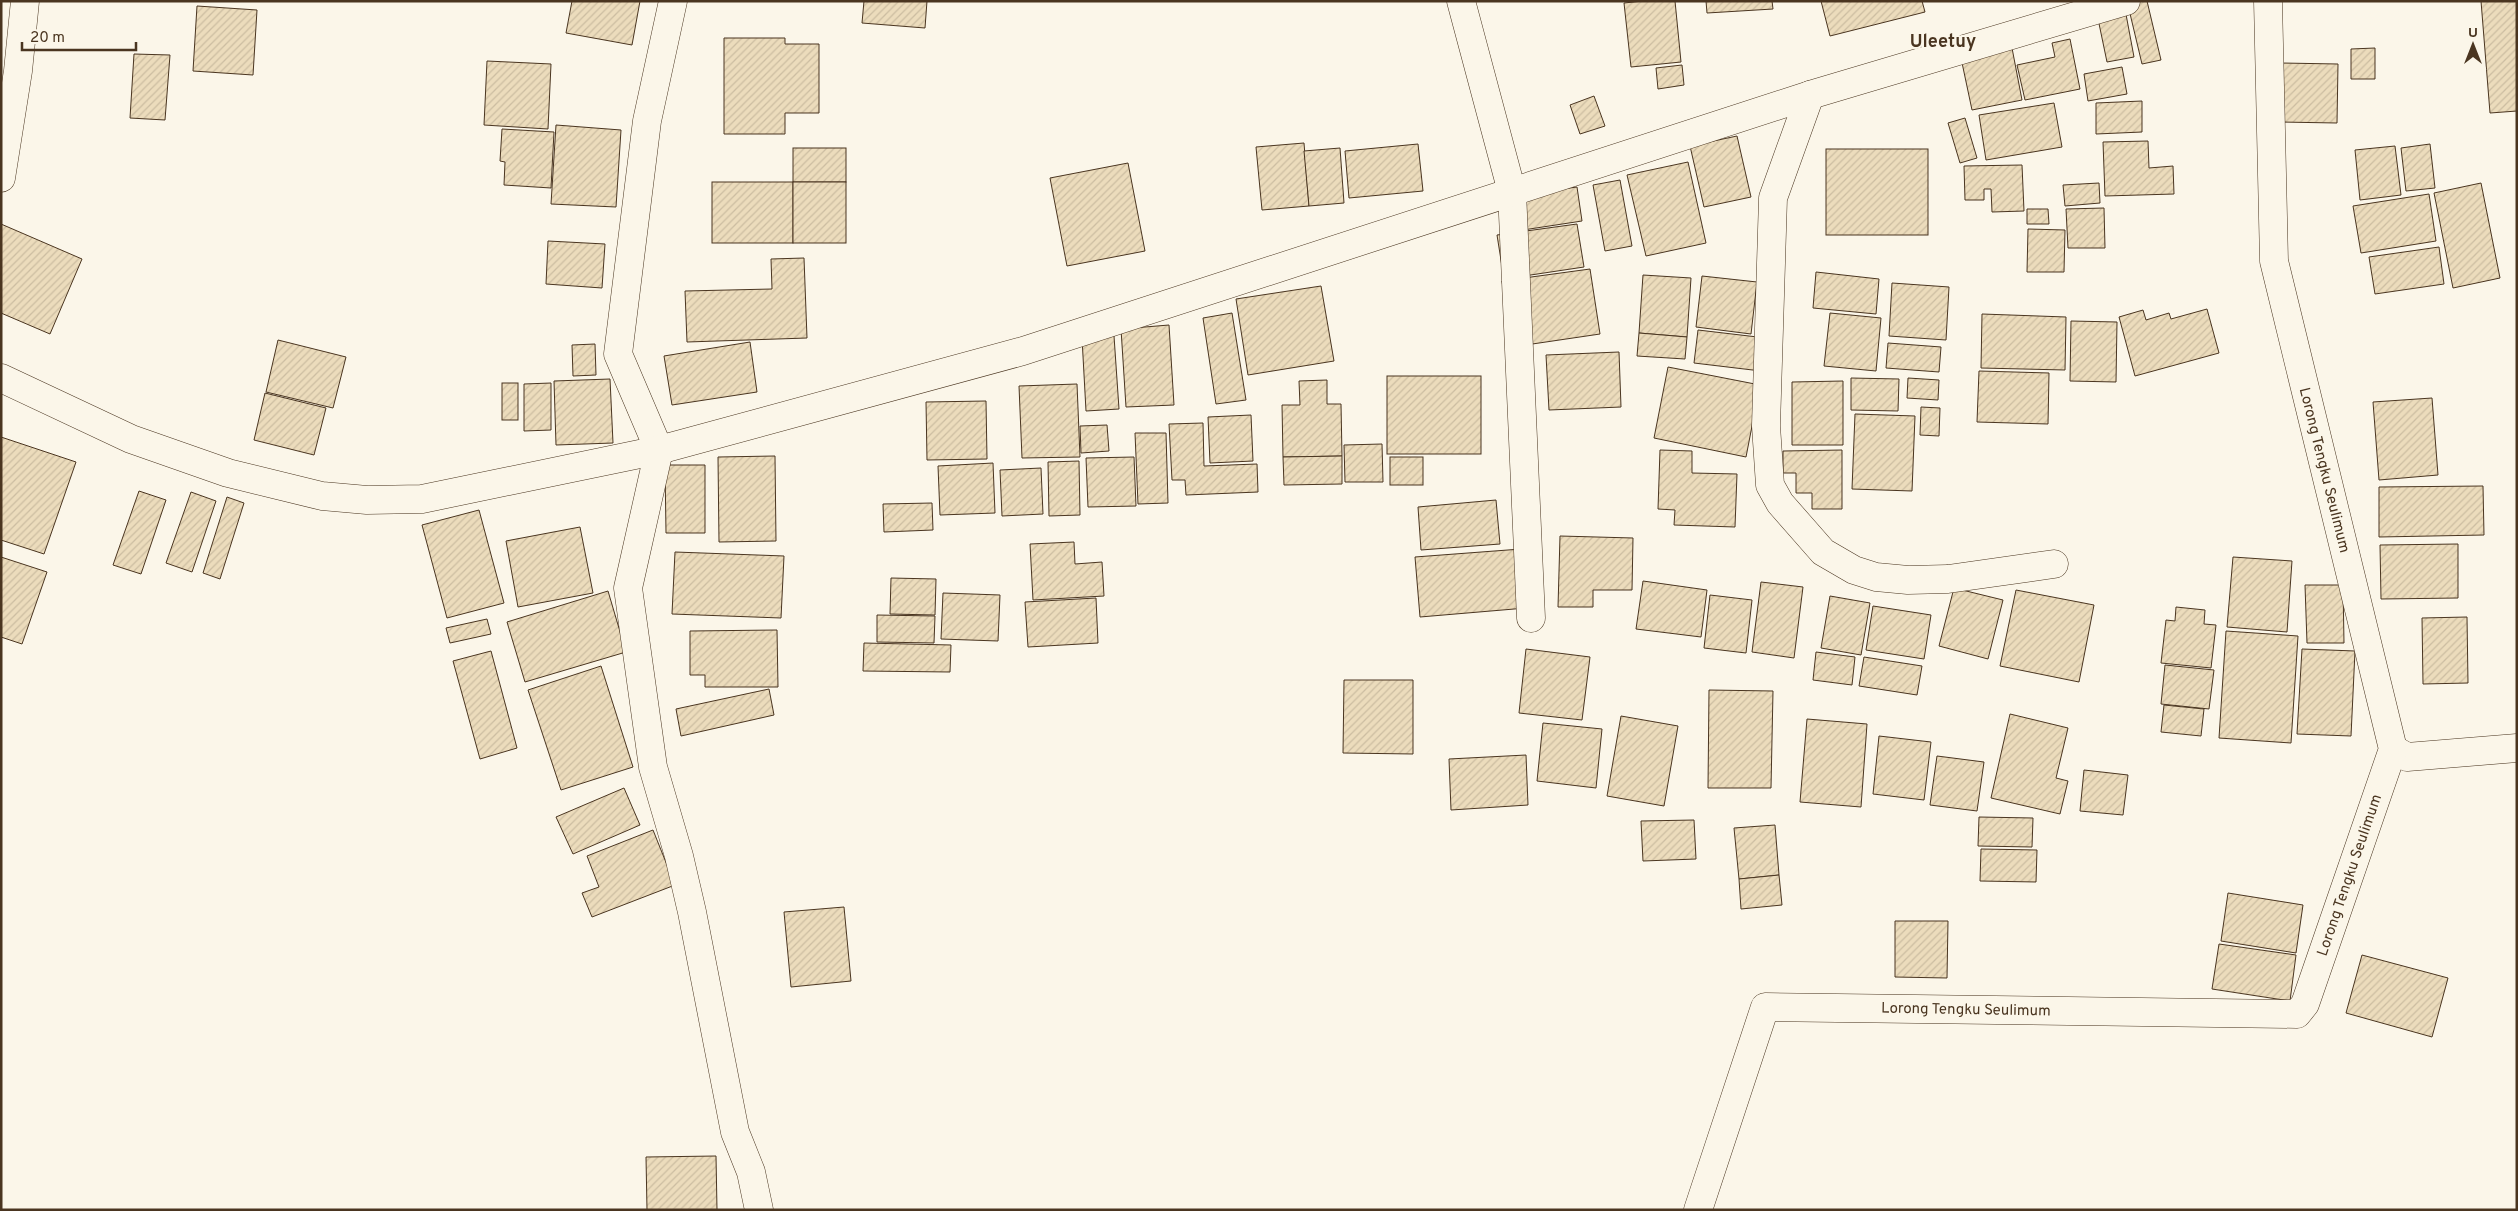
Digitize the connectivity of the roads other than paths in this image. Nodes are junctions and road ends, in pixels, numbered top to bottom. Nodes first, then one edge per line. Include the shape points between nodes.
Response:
1 (25, 1) edge
2 (673, 1) edge
3 (1461, 1) edge
4 (2126, 1) edge
5 (2268, 1) edge
6 (1810, 94) junction
7 (1, 178) edge
8 (1512, 192) junction
9 (1, 378) edge
10 (659, 450) junction
11 (2054, 564) dead end
12 (1531, 618) dead end
13 (2517, 748) edge
14 (2392, 749) junction
15 (759, 1210) edge
16 (1698, 1210) edge

1 - 7 street
2 - 10 street via 647,121 618,354
3 - 8 street
4 - 6 street
5 - 14 street, Lorong Tengku Seulimum via 2274,261
6 - 8 street
6 - 11 street via 1773,198 1766,426 1770,485 1780,502 1823,552 1854,570 1876,577 1948,580
8 - 10 street via 1023,351
8 - 12 street
9 - 10 street via 131,439 228,473 322,496 367,500 422,499
10 - 15 street via 628,588 653,767 692,912 735,1132 751,1172
13 - 14 street via 2407,757
14 - 16 street, Lorong Tengku Seulimum via 2305,1004 2297,1014 1765,1007

